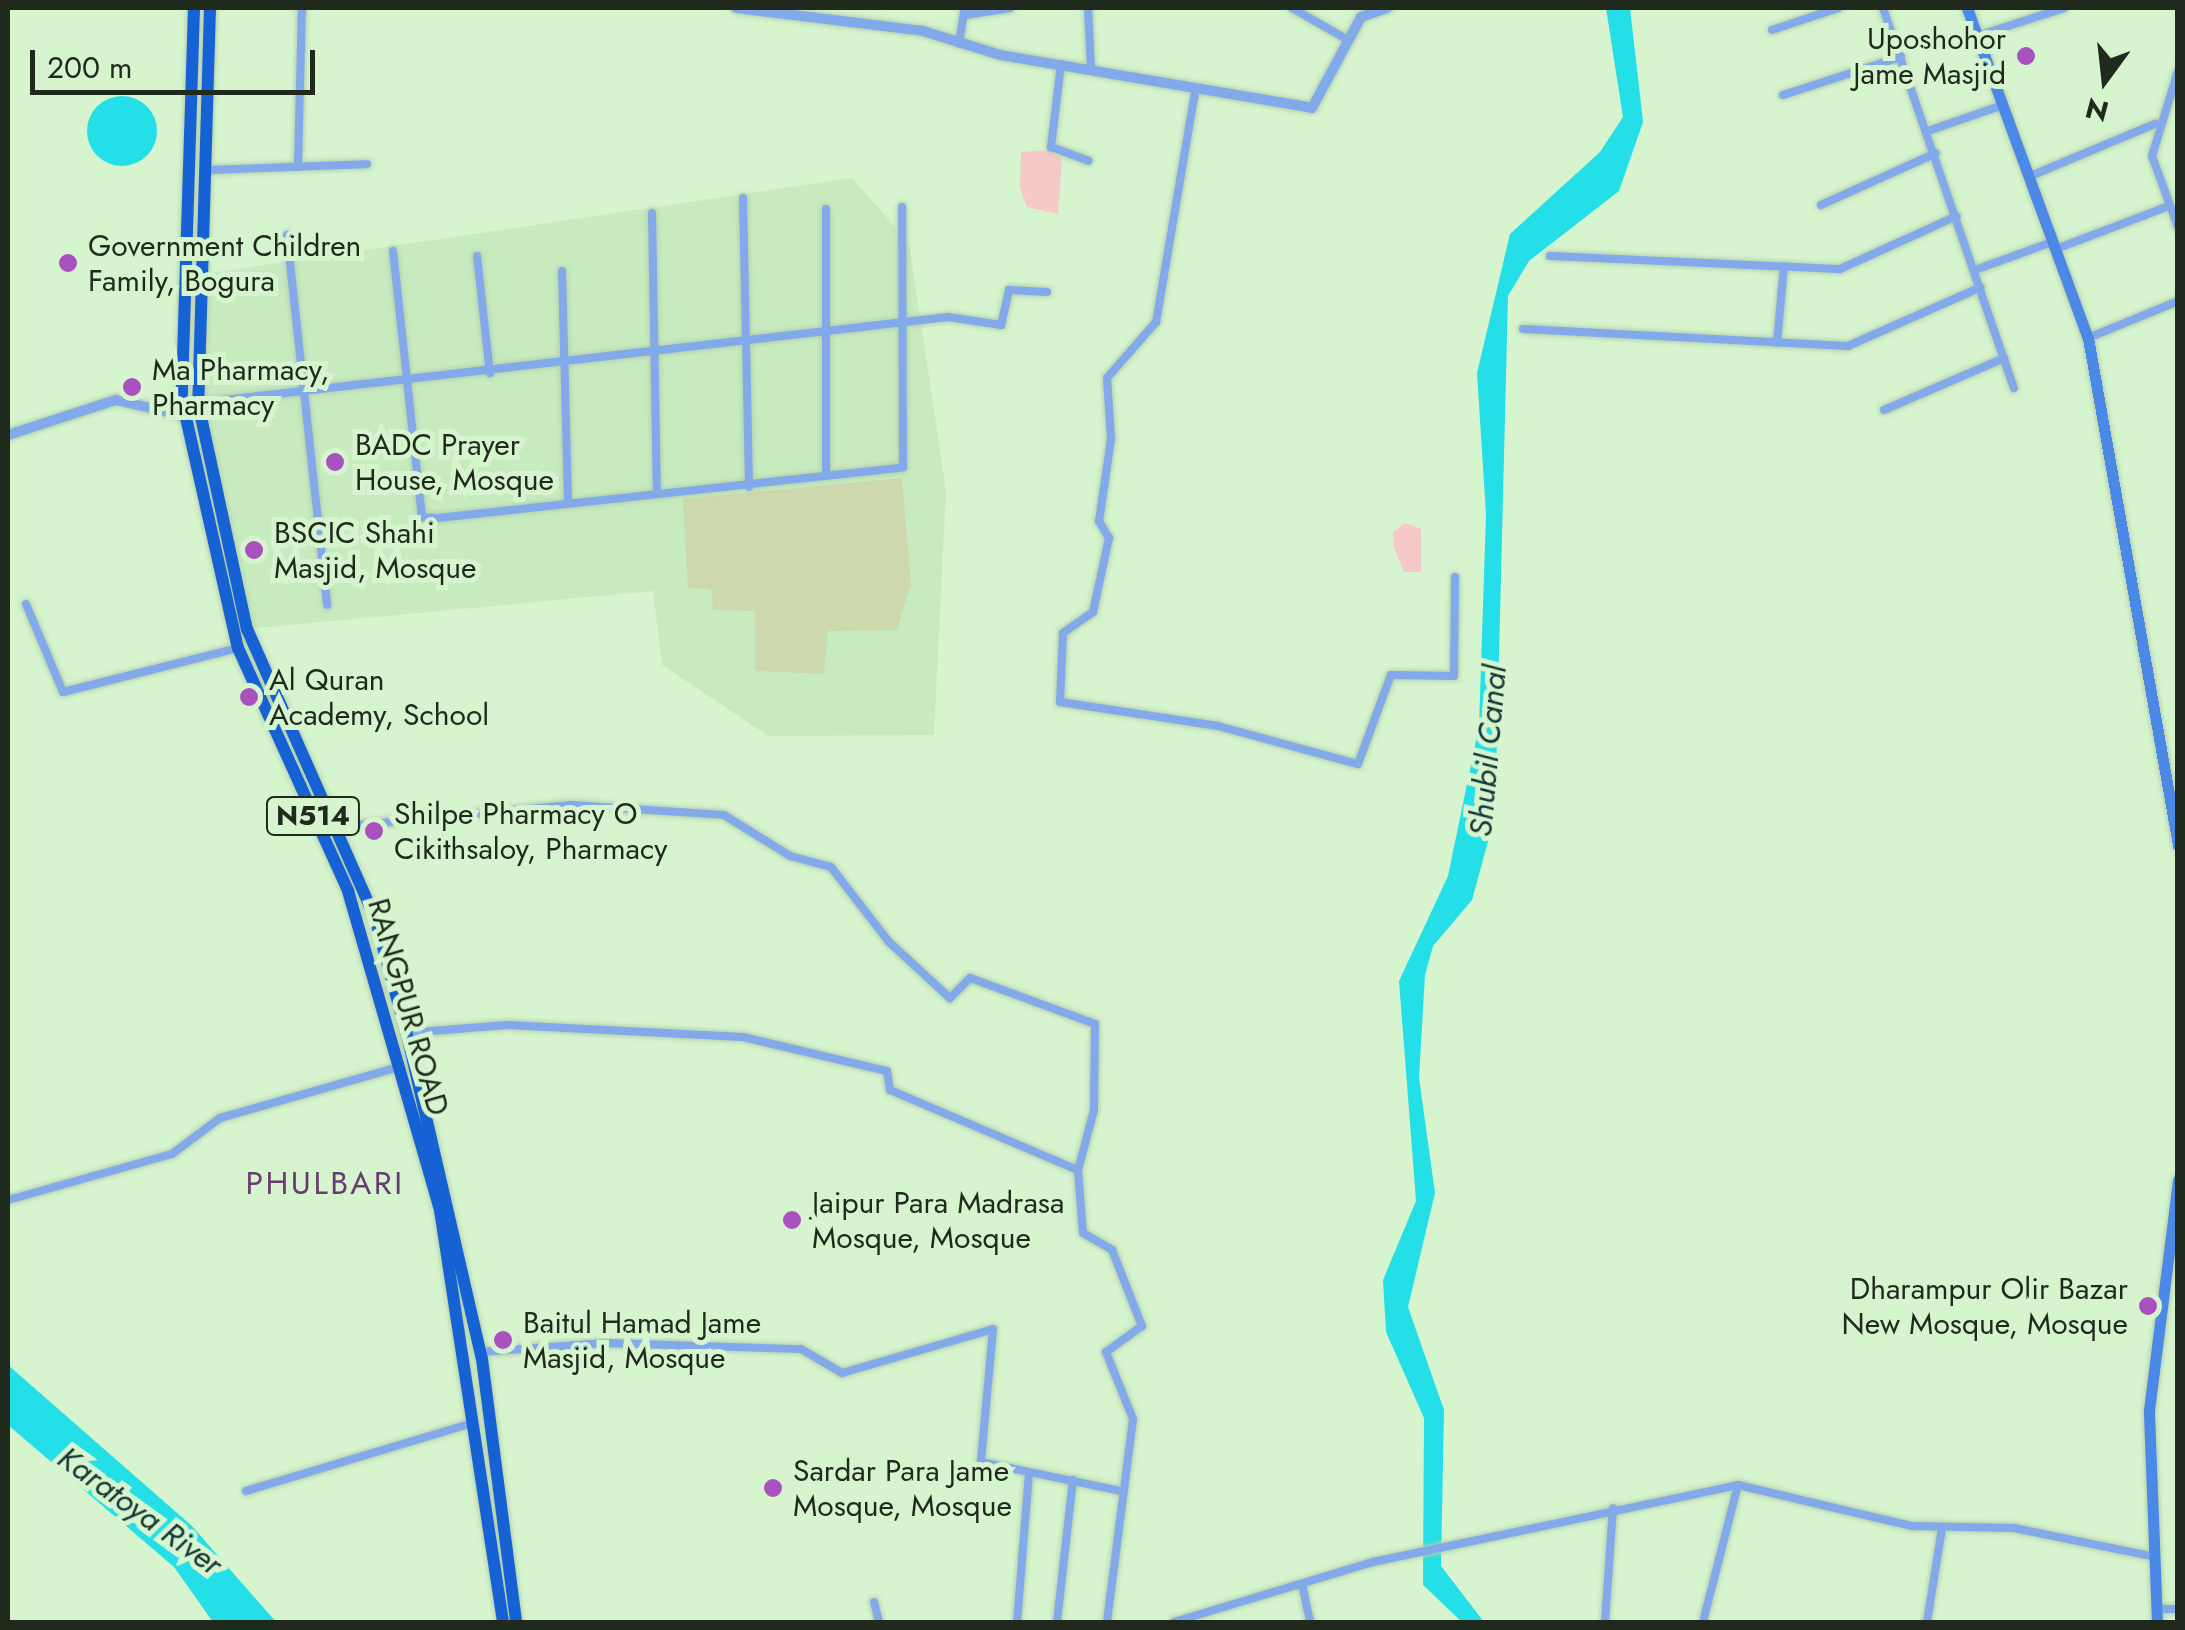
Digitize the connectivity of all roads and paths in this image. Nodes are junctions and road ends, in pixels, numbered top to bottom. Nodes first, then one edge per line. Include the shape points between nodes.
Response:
1 (194, 8) edge
2 (210, 8) edge
3 (302, 8) edge
4 (736, 8) edge
5 (1010, 8) edge
6 (1088, 8) edge
7 (1292, 8) edge
8 (1386, 8) edge
9 (1838, 8) edge
10 (1882, 8) edge
11 (1967, 8) edge
12 (2064, 8) edge
13 (1819, 10) edge
14 (965, 11) edge
15 (1772, 30) dead end
16 (1977, 36) junction
17 (1348, 40) junction
18 (959, 44) junction
19 (1901, 56) junction
20 (1061, 64) junction
21 (1092, 69) junction
22 (2178, 71) edge
23 (1195, 92) junction
24 (1783, 94) dead end
25 (2002, 105) junction
26 (2155, 124) junction
27 (1928, 131) junction
28 (1936, 152) junction
29 (1088, 161) dead end
30 (367, 164) dead end
31 (298, 166) junction
32 (207, 170) junction
33 (2028, 176) junction
34 (743, 198) dead end
35 (1820, 204) dead end
36 (2166, 206) junction
37 (902, 207) dead end
38 (826, 209) dead end
39 (652, 213) dead end
40 (1957, 216) junction
41 (2178, 227) edge
42 (287, 234) dead end
43 (2050, 247) junction
44 (393, 250) dead end
45 (477, 256) dead end
46 (1550, 256) dead end
47 (1784, 266) junction
48 (1975, 270) junction
49 (562, 271) dead end
50 (1981, 287) junction
51 (1047, 292) dead end
52 (2178, 301) edge
53 (902, 326) junction
54 (1523, 328) dead end
55 (828, 335) junction
56 (2088, 338) junction
57 (1777, 342) junction
58 (746, 344) junction
59 (659, 354) junction
60 (2004, 358) junction
61 (568, 364) junction
62 (490, 373) junction
63 (404, 383) junction
64 (2014, 388) dead end
65 (304, 393) junction
66 (198, 403) junction
67 (1884, 410) dead end
68 (186, 416) junction
69 (8, 435) edge
70 (826, 475) junction
71 (750, 487) junction
72 (657, 491) junction
73 (568, 502) junction
74 (1455, 576) dead end
75 (26, 604) dead end
76 (327, 605) dead end
77 (238, 648) junction
78 (338, 826) junction
79 (2178, 845) edge
80 (407, 1033) junction
81 (399, 1066) junction
82 (1078, 1170) junction
83 (2178, 1180) edge
84 (8, 1200) edge
85 (480, 1352) junction
86 (476, 1422) junction
87 (1030, 1472) junction
88 (1073, 1480) junction
89 (1738, 1485) junction
90 (246, 1491) dead end
91 (1121, 1491) junction
92 (1613, 1508) junction
93 (1942, 1528) junction
94 (2155, 1557) junction
95 (1302, 1584) junction
96 (874, 1602) dead end
97 (2157, 1608) junction
98 (2178, 1609) edge
99 (503, 1622) edge
100 (516, 1622) edge
101 (879, 1622) edge
102 (1017, 1622) edge
103 (1057, 1622) edge
104 (1108, 1622) edge
105 (1174, 1622) edge
106 (1310, 1622) edge
107 (1606, 1622) edge
108 (1703, 1622) edge
109 (1927, 1622) edge
110 (2156, 1622) edge

1 - 68 highway, RANGPUR ROAD / N514 via 179,332
2 - 32 highway, RANGPUR ROAD / N514
3 - 31 street
4 - 18 street via 923,31
5 - 14 street
6 - 21 street
7 - 17 street
8 - 17 street via 1361,17
9 - 13 street
10 - 19 street
11 - 16 main road
12 - 16 street
13 - 15 street
14 - 18 street
16 - 25 main road
17 - 23 street via 1312,108
18 - 20 street
19 - 24 street
19 - 27 street
20 - 21 street
20 - 29 street via 1051,147
21 - 23 street
22 - 26 street
23 - 74 street via 1156,322 1122,351 1107,378 1111,439 1099,521 1109,538 1093,612 1062,633 1060,702 1218,726 1358,764 1391,675 1454,676
25 - 27 street
25 - 33 main road
26 - 33 street
26 - 36 street
27 - 28 street
28 - 35 street
28 - 40 street
30 - 31 street
31 - 32 street
32 - 66 highway, RANGPUR ROAD / N514
33 - 43 main road
34 - 58 street
36 - 41 street
36 - 43 street
37 - 53 street
38 - 55 street
39 - 59 street
40 - 47 street via 1840,269
40 - 48 street
42 - 65 street
43 - 48 street
43 - 56 main road
44 - 63 street
45 - 62 street
46 - 47 street
47 - 57 street
48 - 50 street
49 - 61 street
50 - 57 street via 1848,346
50 - 60 street
51 - 53 street via 1009,290 1001,325 948,318
52 - 56 street
53 - 55 street
53 - 70 street via 903,467
54 - 57 street
55 - 58 street
55 - 70 street
56 - 79 main road
58 - 59 street
58 - 71 street
59 - 61 street
59 - 72 street
60 - 64 street
60 - 67 street
61 - 62 street
61 - 73 street
62 - 63 street
63 - 65 street
63 - 73 street via 422,518
65 - 66 street
65 - 76 street
66 - 78 highway, RANGPUR ROAD / N514 via 247,630
68 - 69 street via 116,400
68 - 77 highway, RANGPUR ROAD / N514
70 - 71 street
71 - 72 street
72 - 73 street
75 - 77 street via 63,692
77 - 81 highway, RANGPUR ROAD / N514 via 348,891
78 - 80 highway, RANGPUR ROAD / N514
78 - 82 street via 571,805 724,815 790,856 831,866 889,942 950,998 970,978 1095,1024 1094,1110
80 - 82 street via 506,1025 743,1036 887,1071 890,1090
80 - 85 highway, RANGPUR ROAD / N514
81 - 84 street via 220,1118 172,1154
81 - 86 highway, RANGPUR ROAD / N514 via 440,1210
82 - 91 street via 1083,1233 1112,1250 1142,1326 1106,1352 1133,1419
83 - 94 main road via 2149,1410
85 - 87 street via 606,1342 801,1349 842,1373 993,1328 981,1462
85 - 100 highway, RANGPUR ROAD / N514
86 - 90 street
86 - 99 highway, RANGPUR ROAD / N514
87 - 88 street
87 - 102 street
88 - 91 street
88 - 103 street
89 - 92 street
89 - 93 street
89 - 108 street
91 - 104 street
92 - 95 street
92 - 107 street
93 - 94 street via 2014,1528
93 - 109 street
94 - 97 main road
95 - 105 street
95 - 106 street
96 - 101 street
97 - 98 street
97 - 110 main road

